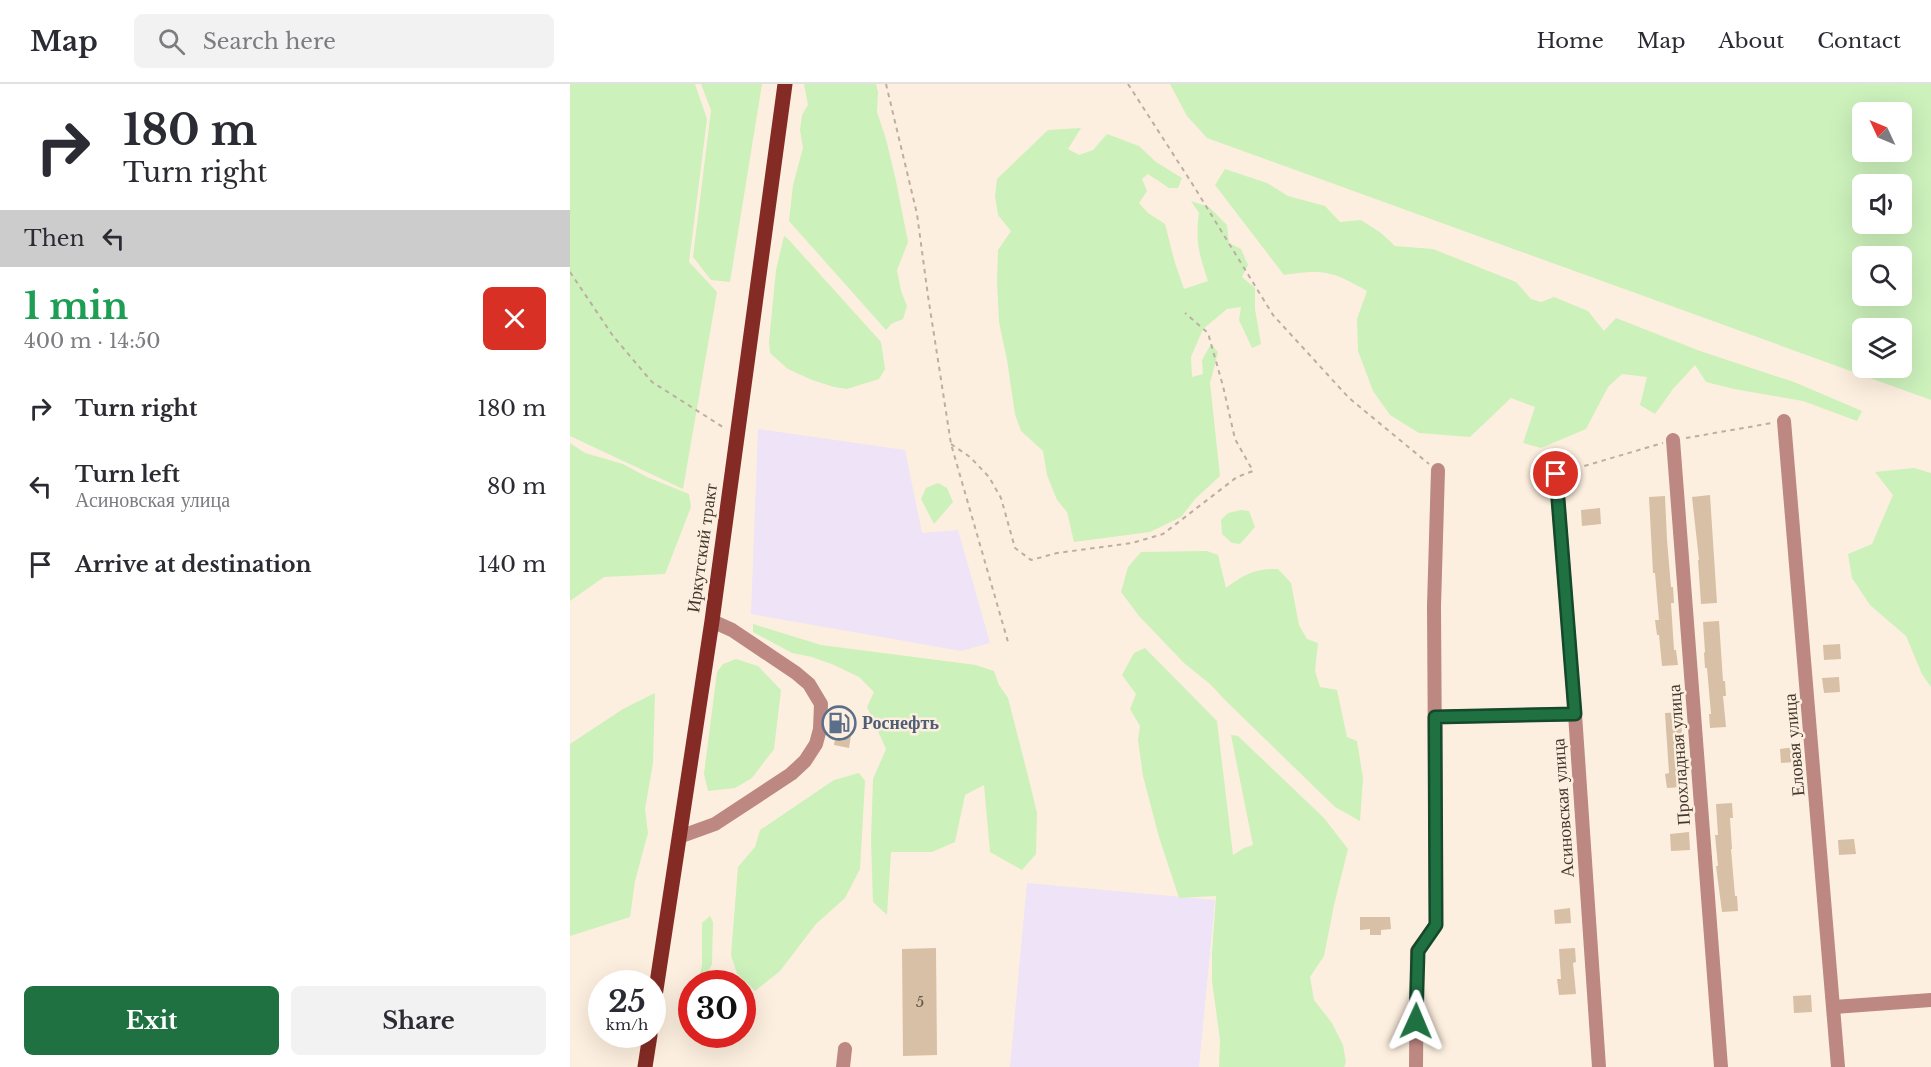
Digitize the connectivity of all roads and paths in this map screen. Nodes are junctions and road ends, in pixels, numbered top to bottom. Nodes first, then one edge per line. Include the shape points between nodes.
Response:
1 (785, 84) edge
2 (886, 84) edge
3 (1128, 84) edge
4 (570, 272) edge
5 (1185, 313) dead end
6 (1785, 421) dead end
7 (736, 436) junction
8 (1673, 440) dead end
9 (951, 444) junction
10 (1438, 470) joint
11 (1556, 474) dead end
12 (712, 621) junction
13 (1008, 642) dead end
14 (1575, 714) junction
15 (1435, 717) junction
16 (679, 837) junction
17 (659, 970) edge
18 (1931, 1000) edge
19 (1834, 1007) junction
20 (648, 1048) edge
21 (845, 1049) dead end
22 (645, 1067) edge
23 (843, 1067) edge
24 (1416, 1067) edge
25 (1599, 1067) edge
26 (1721, 1067) edge
27 (1838, 1067) edge

1 - 7 main road, Иркутский тракт
2 - 9 path via 917,214
3 - 10 path via 1273,315 1348,398
4 - 7 path via 613,336 652,382
5 - 9 path via 1208,333 1236,439 1253,471 1238,477 1163,534 1031,560 1015,548 1001,498 989,477
6 - 19 street, Еловая улица
7 - 12 main road, Иркутский тракт
8 - 26 street, Прохладная улица
9 - 13 path
10 - 15 street
11 - 14 street, Асиновская улица
12 - 16 main road, Иркутский тракт
12 - 16 street via 732,630 809,684 820,704 820,729 816,744 791,774 715,825
14 - 15 street
14 - 25 street, Асиновская улица
15 - 24 street via 1436,925 1418,951
16 - 17 main road, Иркутский тракт
18 - 19 street
19 - 27 street, Еловая улица
20 - 22 main road
21 - 23 street

